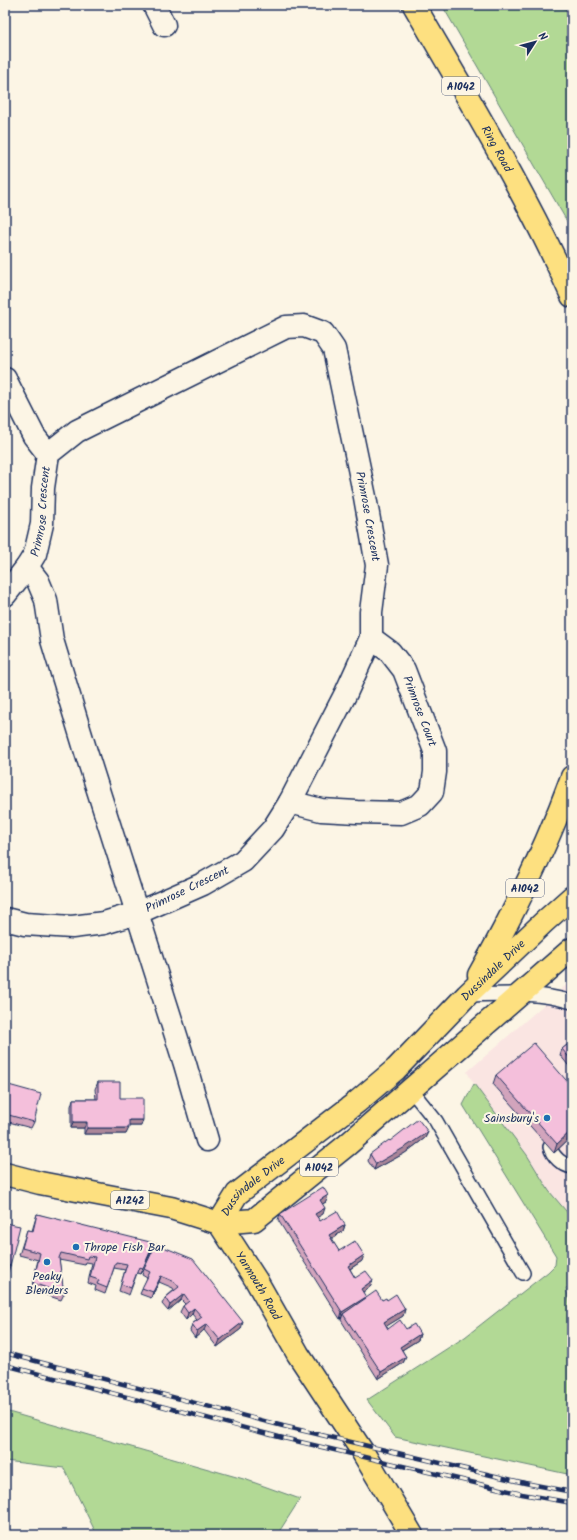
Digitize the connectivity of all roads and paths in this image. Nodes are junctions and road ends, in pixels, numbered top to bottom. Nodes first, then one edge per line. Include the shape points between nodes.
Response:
1 (154, 5) edge
2 (414, 5) edge
3 (164, 25) dead end
4 (572, 296) edge
5 (5, 380) edge
6 (48, 454) junction
7 (27, 567) junction
8 (5, 595) edge
9 (371, 638) junction
10 (572, 777) edge
11 (290, 802) junction
12 (572, 897) edge
13 (137, 913) junction
14 (5, 918) edge
15 (572, 949) edge
16 (522, 993) junction
17 (467, 995) junction
18 (572, 1002) edge
19 (410, 1090) junction
20 (572, 1124) edge
21 (206, 1140) dead end
22 (572, 1167) edge
23 (5, 1174) edge
24 (219, 1223) junction
25 (522, 1273) dead end
26 (412, 1535) edge

1 - 3 street
2 - 4 main road, Ring Road / A1042 via 507,167 550,247
5 - 6 street, Primrose Crescent via 34,436
6 - 7 street, Primrose Crescent via 43,488 42,524 35,554
6 - 9 street, Primrose Crescent via 77,431 286,327 304,326 323,333 334,348 377,565 371,612
7 - 8 street, Primrose Crescent
7 - 13 street, Primrose Crescent via 38,581 46,600 52,640
9 - 11 street, Primrose Crescent
9 - 11 street, Primrose Court via 390,652 404,670 435,751 432,792 420,805 401,813 321,810
10 - 17 main road, A1042 via 529,881
11 - 13 street, Primrose Crescent via 273,829 243,861 203,884
12 - 17 main road, Dussindale Drive / A1042
13 - 14 street, Primrose Crescent via 104,923 72,926 25,924
13 - 21 street, Primrose Crescent via 185,1064
15 - 16 main road, Dussindale Drive / A1042
16 - 17 lane
16 - 18 lane
16 - 19 main road, Dussindale Drive / A1042
17 - 24 main road, Dussindale Drive / A1042 via 396,1069 237,1194
19 - 24 main road, Dussindale Drive / A1042 via 254,1220
19 - 25 lane via 436,1121
20 - 22 lane via 550,1147 564,1166
23 - 24 main road, A1242 via 171,1208
24 - 26 main road, Yarmouth Road

